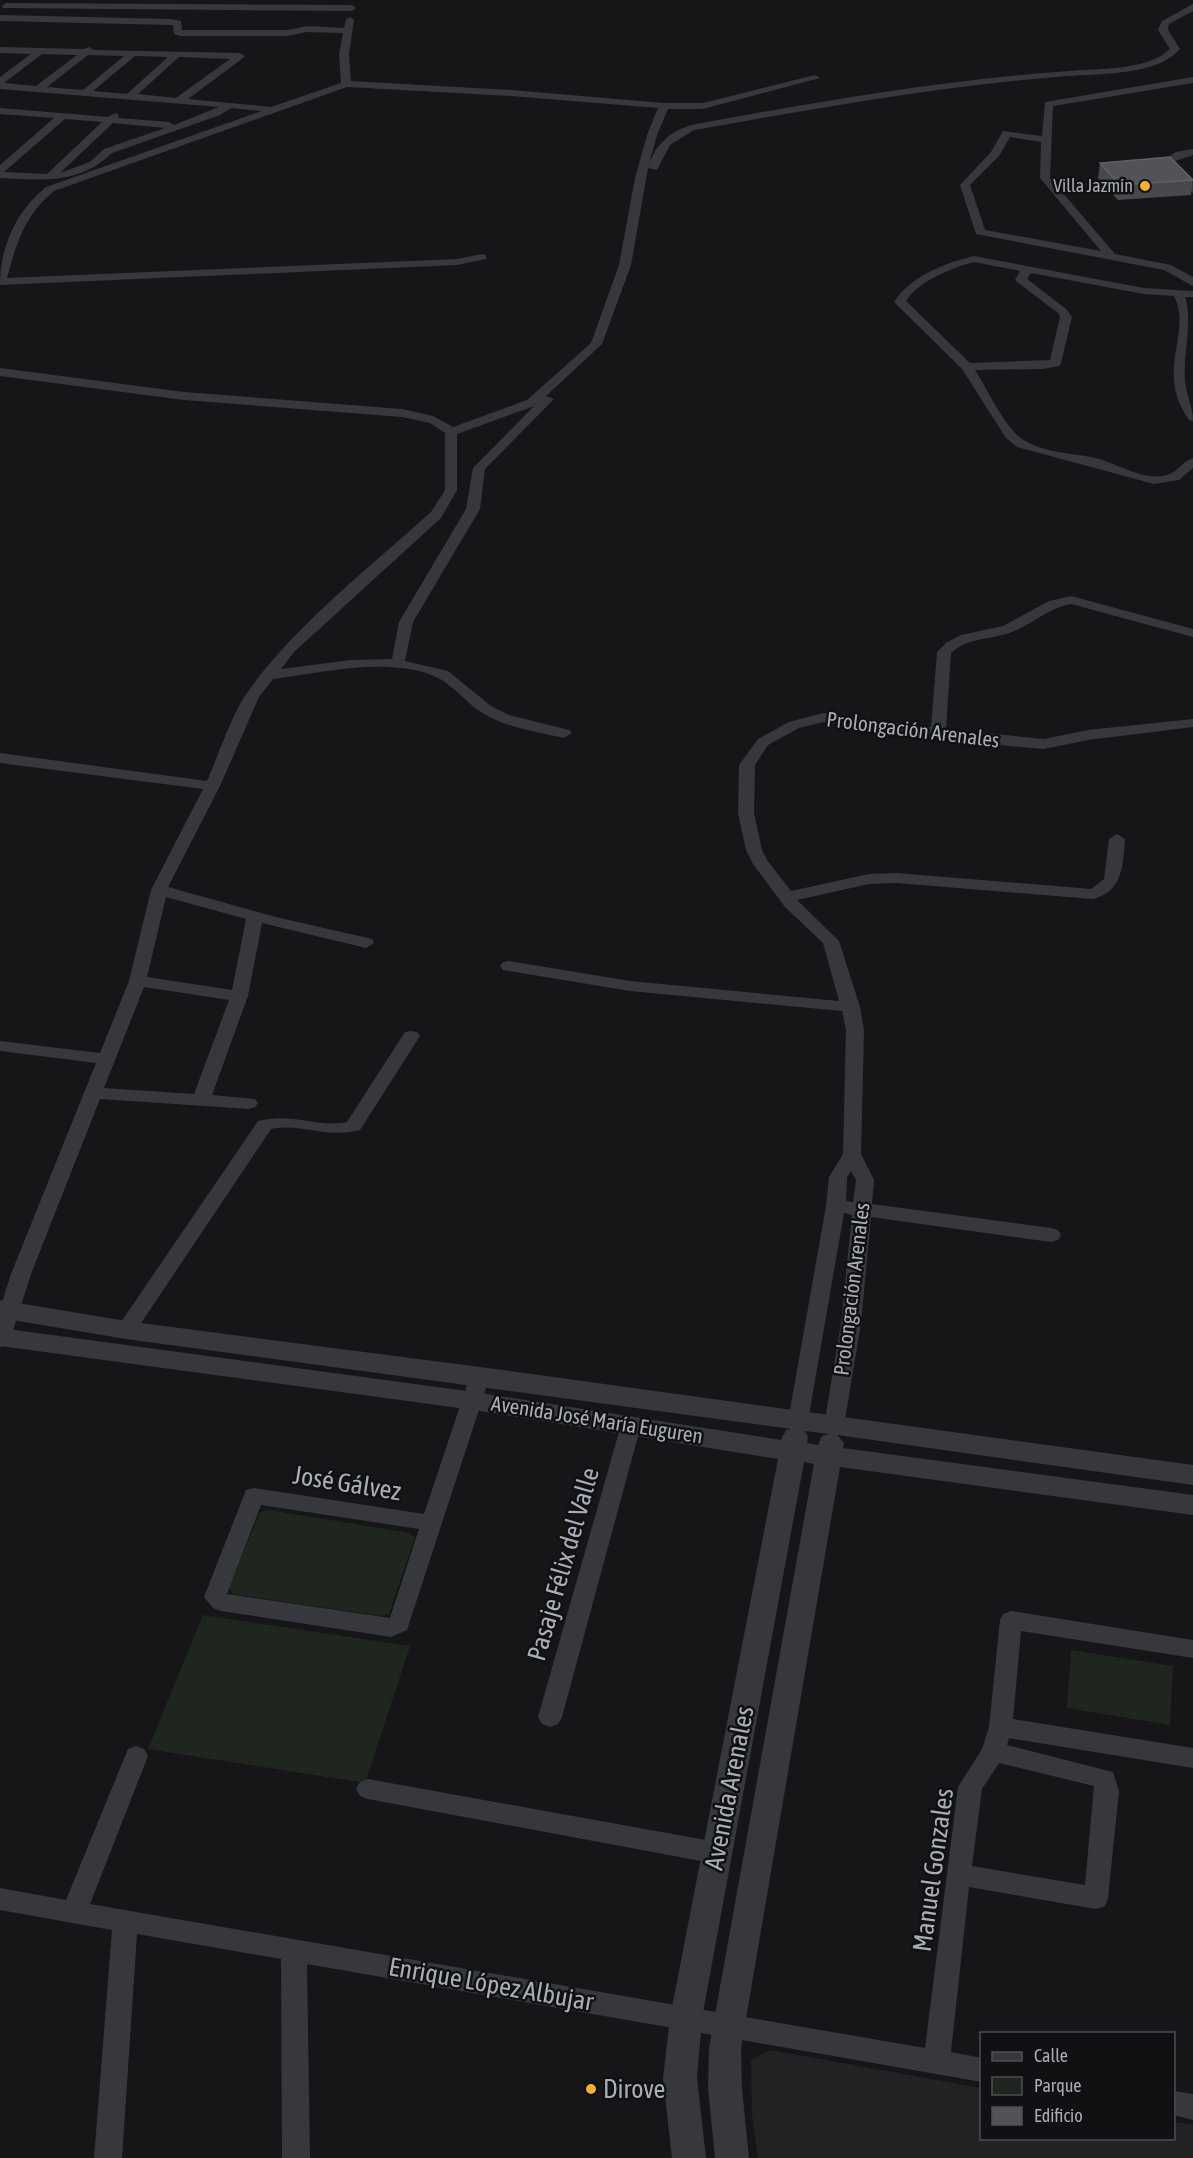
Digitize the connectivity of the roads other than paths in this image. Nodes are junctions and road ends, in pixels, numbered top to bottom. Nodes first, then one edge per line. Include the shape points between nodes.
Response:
1 (353, 4) edge
2 (0, 6) edge
3 (1193, 7) edge
4 (0, 18) edge
5 (348, 31) junction
6 (90, 49) junction
7 (0, 51) edge
8 (39, 51) junction
9 (132, 54) junction
10 (177, 54) junction
11 (815, 78) dead end
12 (1193, 80) edge
13 (0, 84) edge
14 (346, 84) junction
15 (38, 89) junction
16 (0, 91) edge
17 (85, 93) junction
18 (129, 100) junction
19 (178, 101) junction
20 (664, 106) junction
21 (224, 108) junction
22 (277, 109) junction
23 (0, 111) edge
24 (17, 112) junction
25 (63, 116) junction
26 (9, 120) dead end
27 (110, 120) junction
28 (178, 126) junction
29 (1045, 140) junction
30 (1193, 152) edge
31 (0, 172) edge
32 (49, 177) junction
33 (1193, 190) edge
34 (482, 257) dead end
35 (1112, 257) junction
36 (1029, 269) junction
37 (1193, 283) edge
38 (0, 285) edge
39 (1178, 294) junction
40 (1193, 294) edge
41 (967, 367) junction
42 (0, 372) edge
43 (1193, 417) edge
44 (451, 432) junction
45 (1193, 462) edge
46 (1193, 633) edge
47 (396, 664) junction
48 (267, 675) junction
49 (1193, 723) edge
50 (938, 732) junction
51 (564, 733) dead end
52 (0, 758) edge
53 (212, 786) junction
54 (1117, 839) dead end
55 (159, 890) junction
56 (787, 897) junction
57 (255, 915) junction
58 (366, 943) dead end
59 (509, 966) dead end
60 (138, 981) junction
61 (238, 996) junction
62 (851, 1007) junction
63 (411, 1036) dead end
64 (0, 1046) edge
65 (106, 1059) junction
66 (92, 1093) junction
67 (201, 1100) junction
68 (249, 1103) dead end
69 (852, 1154) junction
70 (836, 1206) junction
71 (863, 1210) junction
72 (1051, 1235) dead end
73 (5, 1310) edge
74 (126, 1330) junction
75 (0, 1338) edge
76 (477, 1388) junction
77 (798, 1421) junction
78 (631, 1425) junction
79 (834, 1426) junction
80 (792, 1451) junction
81 (829, 1457) junction
82 (1193, 1475) edge
83 (1193, 1505) edge
84 (432, 1523) junction
85 (1193, 1649) edge
86 (550, 1717) dead end
87 (1001, 1727) junction
88 (993, 1752) junction
89 (136, 1756) dead end
90 (1193, 1758) edge
91 (368, 1789) dead end
92 (717, 1853) junction
93 (958, 1874) junction
94 (0, 1899) edge
95 (74, 1912) junction
96 (125, 1921) junction
97 (294, 1950) junction
98 (686, 2018) junction
99 (730, 2025) junction
100 (937, 2062) junction
101 (980, 2070) edge
102 (1175, 2103) edge
103 (1193, 2107) edge
104 (108, 2158) edge
105 (296, 2158) edge
106 (689, 2158) edge
107 (732, 2158) edge

1 - 2 street
1 - 5 street
3 - 47 street via 1165,23 1163,30 1175,49 1155,63 975,81 840,101 691,128 673,135 656,159 610,337 479,468 476,501 406,622 401,638 403,653
4 - 5 street via 171,22 178,23 177,32 181,33
5 - 14 street via 344,54
6 - 8 street
6 - 9 street
6 - 15 street
7 - 8 street
8 - 13 street
9 - 10 street
9 - 17 street
10 - 18 street
10 - 19 street via 240,56
11 - 20 street via 704,106
12 - 29 street via 1050,103
13 - 15 street
14 - 20 street
14 - 22 street
15 - 17 street
16 - 18 street
17 - 18 street
18 - 19 street
18 - 21 street
18 - 27 street
19 - 21 street
20 - 44 street via 640,177 625,265 596,344 531,402
21 - 22 street
21 - 28 street
22 - 38 street via 50,189 33,203 15,234
23 - 24 street
24 - 25 street
24 - 26 street
25 - 27 street
25 - 31 street
27 - 28 street
27 - 32 street
28 - 32 street via 108,151 95,164 74,173
29 - 35 street via 1045,178
29 - 35 street via 1007,133 995,154 965,185 980,232
30 - 33 street via 1169,160
31 - 32 street
34 - 38 street via 473,261
35 - 37 street via 1167,267
36 - 39 street
36 - 41 street via 1021,280 1066,317 1055,363
36 - 41 street via 962,261 901,297 906,310
39 - 40 street
39 - 43 street via 1186,312 1179,386
41 - 45 street via 1010,435 1021,444 1154,480 1174,477
42 - 44 street via 184,396 402,413 443,424
44 - 48 street via 451,490 436,515 289,649
46 - 50 street via 1071,600 1052,604 1010,629 962,638 944,652
47 - 48 street
47 - 51 street via 436,671 453,680 487,710
48 - 53 street via 252,696
49 - 50 street, Prolongación Arenales via 1044,744
50 - 56 street, Prolongación Arenales via 823,717 794,725 763,742 747,765 746,813 759,861
52 - 53 street
53 - 55 street
54 - 56 street via 1113,881 1093,894 897,878 869,879
55 - 57 street
55 - 60 street
56 - 62 street, Prolongación Arenales via 831,941
57 - 58 street
57 - 61 street
59 - 62 street via 630,986
60 - 61 street
60 - 65 street
61 - 67 street
62 - 69 street, Prolongación Arenales via 856,1065
63 - 74 street via 353,1126 342,1129 283,1122 265,1125
64 - 65 street
65 - 66 street
66 - 67 street
66 - 73 street
67 - 68 street
69 - 70 street, Prolongación Arenales via 838,1178
69 - 71 street, Prolongación Arenales via 865,1180
70 - 71 street
70 - 77 street, Prolongación Arenales
71 - 72 street
71 - 79 street, Prolongación Arenales via 851,1323
73 - 74 street, Avenida José María Euguren
73 - 75 street
74 - 76 street, Avenida José María Euguren
75 - 76 street, Avenida José María Euguren
76 - 77 street, Avenida José María Euguren
76 - 78 street, Avenida José María Euguren
76 - 84 street
77 - 79 street, Avenida José María Euguren
77 - 80 street, Avenida Arenales
78 - 80 street, Avenida José María Euguren
78 - 86 street, Pasaje Félix del Valle
79 - 81 street, Avenida Arenales
79 - 82 street, Avenida José María Euguren
80 - 81 street, Avenida José María Euguren
80 - 92 street, Avenida Arenales
81 - 83 street, Avenida José María Euguren
81 - 99 street, Avenida Arenales
84 - 84 street, José Gálvez via 254,1496 215,1597 221,1602 391,1628 399,1624
85 - 87 street, Manuel Gonzales via 1011,1620
87 - 88 street, Manuel Gonzales
87 - 90 street
88 - 93 street, Manuel Gonzales via 970,1787
88 - 93 street via 1105,1779 1096,1898
89 - 95 street
91 - 92 street
92 - 98 street, Avenida Arenales
93 - 100 street, Manuel Gonzales
94 - 95 street, Enrique López Albujar
95 - 96 street, Enrique López Albujar
96 - 97 street, Enrique López Albujar
96 - 104 street
97 - 98 street, Enrique López Albujar
97 - 105 street
98 - 99 street, Enrique López Albujar
98 - 106 street, Avenida Arenales via 680,2078
99 - 100 street, Enrique López Albujar
99 - 107 street, Avenida Arenales via 725,2048 725,2088
100 - 101 street, Enrique López Albujar
102 - 103 street

